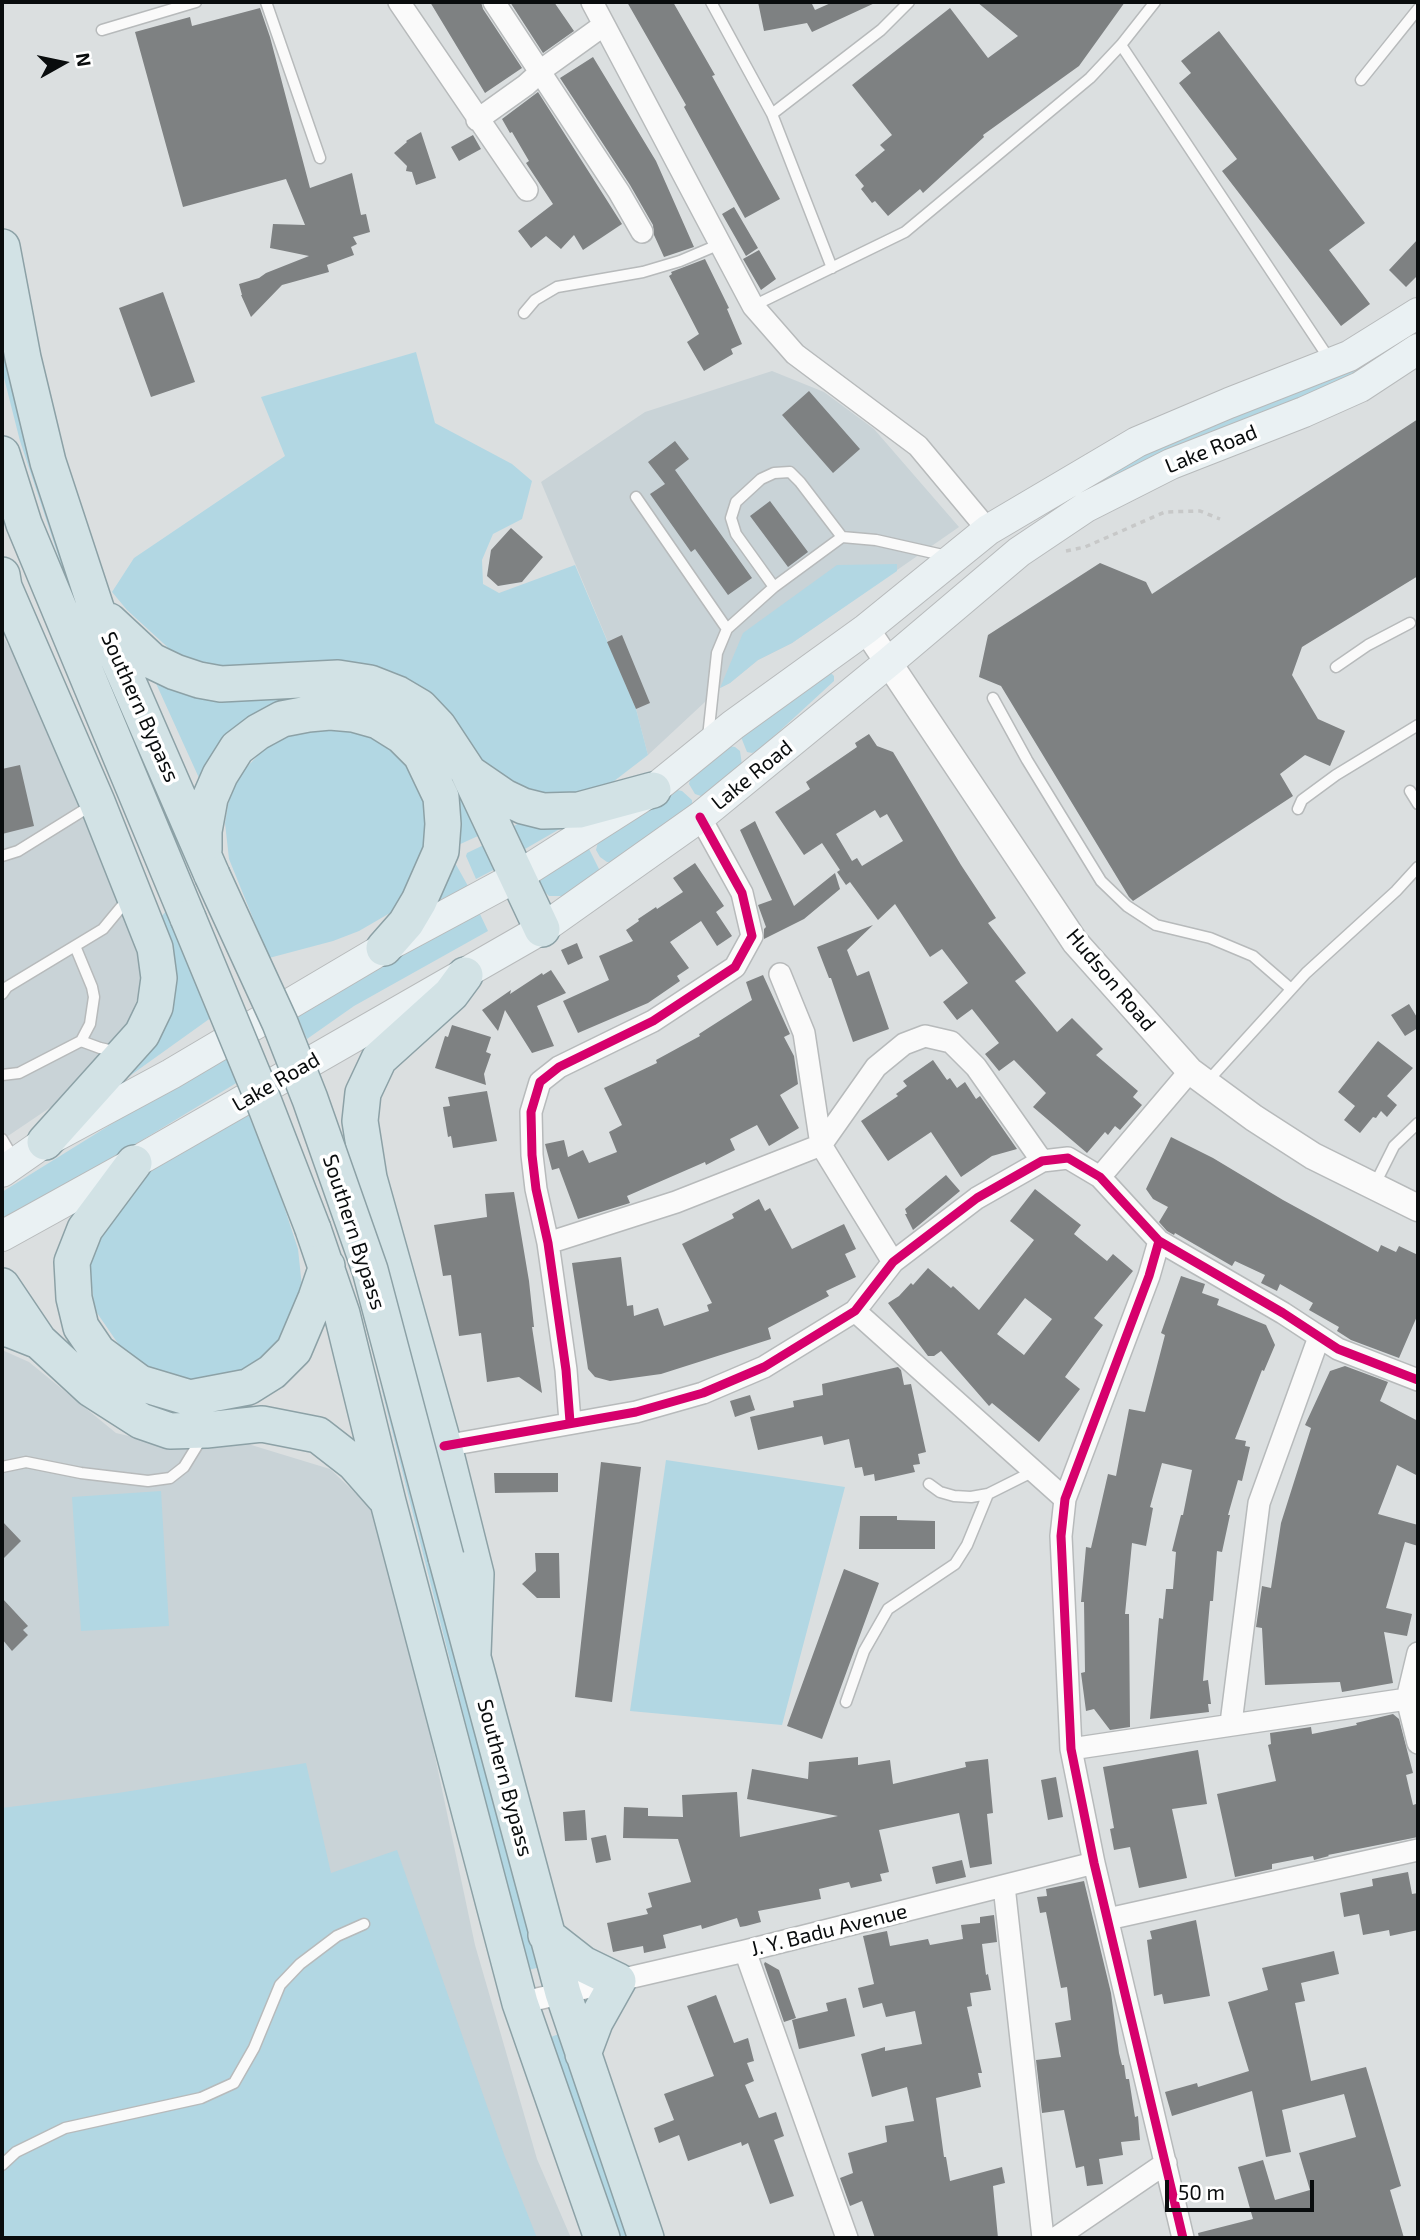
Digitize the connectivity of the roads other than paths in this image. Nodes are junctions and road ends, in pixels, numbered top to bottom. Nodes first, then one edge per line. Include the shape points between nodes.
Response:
1 (196, 2) edge
2 (266, 2) edge
3 (400, 2) edge
4 (494, 2) edge
5 (592, 2) edge
6 (711, 2) edge
7 (909, 2) edge
8 (1155, 2) edge
9 (1418, 9) edge
10 (604, 24) junction
11 (102, 30) dead end
12 (1121, 45) junction
13 (542, 71) junction
14 (1361, 80) dead end
15 (772, 114) junction
16 (477, 120) junction
17 (320, 158) dead end
18 (527, 190) dead end
19 (642, 232) dead end
20 (720, 244) junction
21 (2, 247) edge
22 (832, 268) junction
23 (753, 306) junction
24 (524, 313) dead end
25 (1418, 313) edge
26 (1418, 349) edge
27 (1332, 363) junction
28 (2, 454) edge
29 (636, 497) dead end
30 (988, 530) junction
31 (842, 537) junction
32 (953, 558) junction
33 (2, 575) edge
34 (774, 587) junction
35 (96, 608) junction
36 (1410, 623) dead end
37 (727, 629) junction
38 (866, 629) junction
39 (889, 662) junction
40 (1336, 667) dead end
41 (993, 698) dead end
42 (1418, 725) edge
43 (707, 746) junction
44 (469, 773) junction
45 (653, 790) junction
46 (1410, 791) dead end
47 (97, 802) junction
48 (1418, 804) edge
49 (1298, 809) dead end
50 (700, 817) junction
51 (2, 856) edge
52 (208, 864) junction
53 (1418, 867) edge
54 (518, 876) junction
55 (133, 892) junction
56 (542, 929) junction
57 (75, 946) junction
58 (384, 948) junction
59 (780, 974) dead end
60 (465, 975) junction
61 (1292, 989) junction
62 (2, 994) edge
63 (81, 1041) junction
64 (124, 1052) junction
65 (2, 1075) edge
66 (1198, 1077) junction
67 (1418, 1123) edge
68 (45, 1142) junction
69 (821, 1145) junction
70 (6, 1158) edge
71 (1042, 1161) junction
72 (134, 1163) junction
73 (1100, 1177) junction
74 (1374, 1186) junction
75 (1418, 1208) edge
76 (2, 1236) edge
77 (1159, 1241) junction
78 (548, 1243) junction
79 (893, 1262) junction
80 (327, 1266) junction
81 (2, 1286) edge
82 (855, 1311) junction
83 (2, 1328) edge
84 (1319, 1336) junction
85 (39, 1341) junction
86 (1418, 1380) edge
87 (570, 1422) junction
88 (206, 1430) junction
89 (444, 1446) junction
90 (2, 1466) edge
91 (1034, 1471) junction
92 (929, 1484) dead end
93 (988, 1494) junction
94 (1065, 1499) junction
95 (388, 1502) junction
96 (1418, 1653) edge
97 (473, 1654) junction
98 (1407, 1699) junction
99 (846, 1702) dead end
100 (1231, 1723) junction
101 (1418, 1743) edge
102 (1071, 1749) junction
103 (1418, 1850) edge
104 (1094, 1863) junction
105 (1004, 1886) junction
106 (1108, 1919) junction
107 (364, 1924) dead end
108 (546, 1935) junction
109 (745, 1951) junction
110 (618, 1981) junction
111 (563, 1993) junction
112 (520, 2003) junction
113 (583, 2054) junction
114 (1166, 2163) junction
115 (2, 2165) edge
116 (602, 2238) edge
117 (646, 2238) edge
118 (847, 2238) edge
119 (1043, 2238) edge
120 (1056, 2238) edge
121 (1183, 2238) edge

1 - 11 lane
2 - 17 lane
3 - 16 street
4 - 13 street
5 - 10 street
6 - 15 lane
7 - 15 lane via 881,30
8 - 12 lane
9 - 14 lane
10 - 13 street
10 - 20 street
12 - 22 lane via 1090,78 905,232
12 - 27 lane
13 - 16 street
13 - 19 street
15 - 22 lane
16 - 18 street
20 - 23 street
20 - 24 lane via 643,272 557,287
21 - 35 highway, Southern Bypass via 48,462
22 - 23 lane
23 - 30 street via 795,354 918,446
25 - 27 main road, Lake Road
26 - 39 main road, Lake Road via 1360,387 1171,464 1086,507 1019,552
27 - 30 main road, Lake Road via 1137,442
28 - 80 highway, Southern Bypass, bridge via 24,524 260,1092
29 - 37 lane
30 - 32 main road, Lake Road
31 - 32 lane
31 - 34 lane
31 - 34 lane via 790,472 774,472 761,479 736,502 731,518 736,534
32 - 38 main road, Lake Road
33 - 47 highway
34 - 37 lane
35 - 44 highway via 152,661 199,680 221,684 338,678 398,694 420,707 438,726
35 - 52 highway, Southern Bypass
36 - 40 lane
37 - 43 lane via 717,653
38 - 39 street, Hudson Road
38 - 43 main road, Lake Road
39 - 50 main road, Lake Road
39 - 66 street, Hudson Road via 1075,942
41 - 61 lane via 1040,782 1110,890 1156,925 1210,937 1253,956
42 - 49 lane via 1336,775 1302,800
43 - 45 main road, Lake Road
44 - 45 highway via 504,797 543,811 579,810
44 - 54 highway
45 - 54 main road, Lake Road
46 - 48 lane
47 - 51 lane via 18,851
47 - 55 highway
50 - 56 main road, Lake Road
50 - 78 street via 741,893 752,936 735,967 653,1021 559,1067 540,1082 531,1112 532,1155
52 - 58 highway via 204,831 210,798 237,748 282,719 308,714 353,714 378,721 421,755 441,797 443,824 441,851 419,901
52 - 97 highway, Southern Bypass, bridge via 285,1036 370,1270
53 - 61 lane
54 - 56 highway
54 - 58 main road, Lake Road
55 - 57 lane via 111,922
55 - 64 highway via 155,948 159,978 155,1007 142,1034
56 - 60 main road, Lake Road
57 - 62 lane
57 - 63 lane via 94,997 90,1024
58 - 68 main road, Lake Road via 172,1074
59 - 69 street via 804,1033
60 - 72 main road, Lake Road
60 - 89 highway via 379,1059 363,1093 360,1121 369,1178
61 - 66 lane
63 - 64 lane
63 - 65 lane via 19,1073
64 - 68 highway
66 - 73 street
66 - 74 street, Hudson Road via 1313,1156
67 - 74 lane via 1394,1146
68 - 70 main road, Lake Road
69 - 71 street via 876,1067 904,1044 925,1036 951,1042 976,1067
69 - 78 street via 676,1202
69 - 79 street
71 - 73 street via 1068,1158
71 - 79 street via 977,1198
72 - 76 main road, Lake Road
72 - 80 highway via 85,1229 72,1262 81,1327 98,1352 140,1383 190,1398 248,1387 272,1372 294,1350
73 - 77 street
74 - 75 street, Hudson Road
77 - 84 street
77 - 94 street
78 - 87 street
79 - 82 street
80 - 95 highway, Southern Bypass
81 - 85 highway
82 - 87 street via 764,1367 703,1393 636,1412
82 - 91 street
83 - 85 highway
84 - 86 street via 1338,1349
84 - 100 street via 1259,1503
85 - 88 highway via 91,1390 141,1421 170,1431
87 - 89 street
88 - 90 lane via 184,1467 170,1478 148,1481 26,1462
88 - 95 highway via 262,1424 318,1435 354,1462
89 - 97 highway via 476,1574
91 - 93 lane
91 - 94 street
92 - 93 lane via 954,1496
93 - 99 lane via 955,1564 888,1609 864,1651
94 - 102 street via 1061,1536
95 - 112 highway, Southern Bypass
96 - 98 street
97 - 108 highway, Southern Bypass
98 - 100 street
98 - 101 street
100 - 102 street
102 - 104 street
103 - 106 street
104 - 105 street, J. Y. Badu Avenue
104 - 106 street
105 - 109 street, J. Y. Badu Avenue
105 - 119 street
106 - 114 street
107 - 115 lane via 337,1936 280,1984 254,2048 234,2082 201,2098 65,2128 16,2152
108 - 110 highway via 583,1964
108 - 111 highway, Southern Bypass
109 - 110 street, J. Y. Badu Avenue
109 - 118 street
110 - 111 street, J. Y. Badu Avenue
110 - 113 highway
111 - 112 street, J. Y. Badu Avenue
111 - 113 highway, Southern Bypass
112 - 116 highway, Southern Bypass
113 - 117 highway, Southern Bypass
114 - 120 street
114 - 121 street

